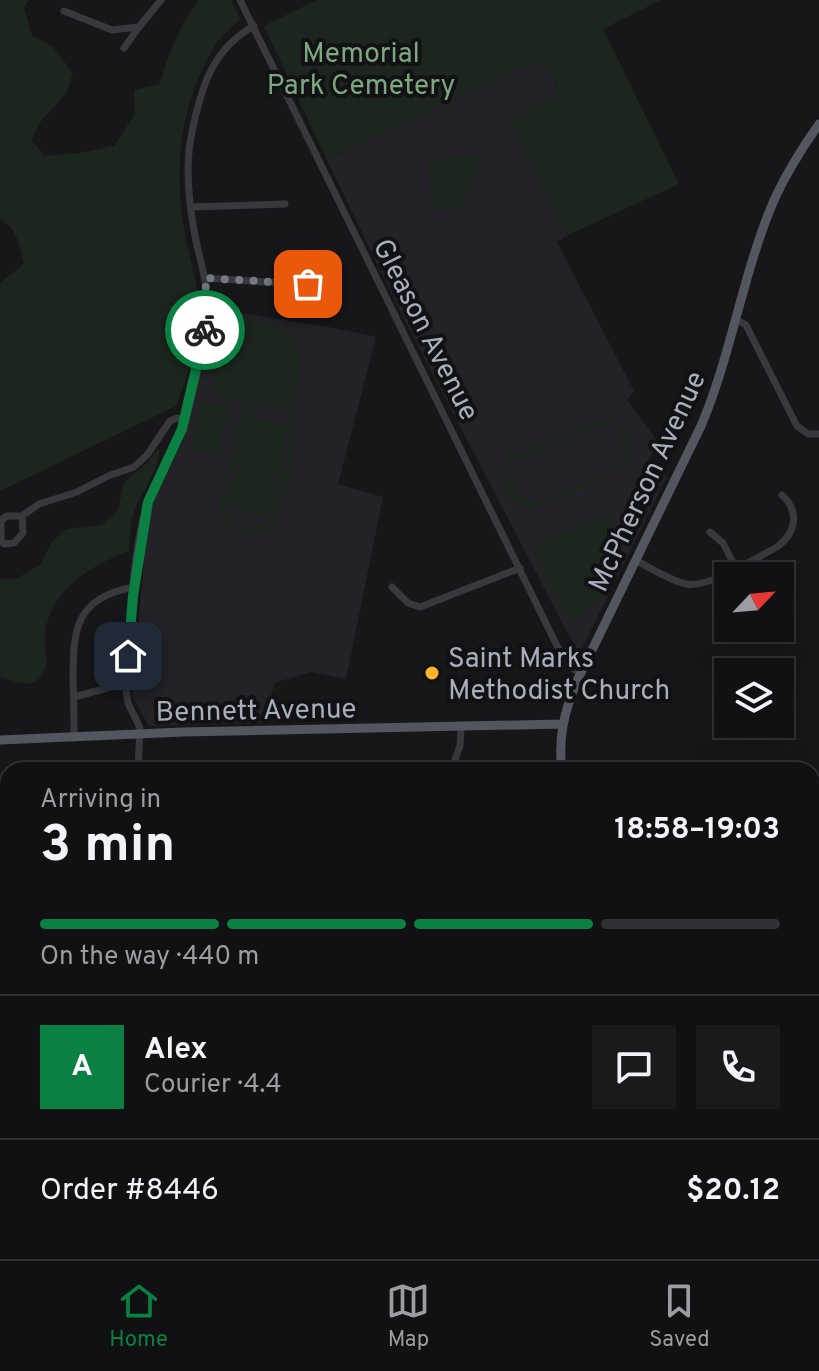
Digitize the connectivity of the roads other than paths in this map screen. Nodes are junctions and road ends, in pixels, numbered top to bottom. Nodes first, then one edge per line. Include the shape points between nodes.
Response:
1 (161, 0) edge
2 (240, 0) edge
3 (64, 11) dead end
4 (254, 26) junction
5 (139, 27) junction
6 (124, 48) dead end
7 (819, 124) edge
8 (285, 204) dead end
9 (191, 207) junction
10 (205, 278) junction
11 (324, 280) dead end
12 (737, 320) junction
13 (184, 420) junction
14 (819, 434) edge
15 (782, 495) dead end
16 (22, 516) junction
17 (710, 532) dead end
18 (635, 560) junction
19 (733, 562) edge
20 (748, 562) edge
21 (520, 568) junction
22 (714, 579) edge
23 (134, 587) junction
24 (392, 587) dead end
25 (580, 673) junction
26 (126, 683) junction
27 (74, 697) junction
28 (562, 724) junction
29 (461, 727) junction
30 (141, 734) junction
31 (74, 738) junction
32 (0, 740) edge
33 (139, 762) edge
34 (454, 762) edge
35 (562, 762) edge

1 - 5 street
2 - 4 street, Gleason Avenue
3 - 5 street via 112,30
4 - 9 street via 224,48 206,82 189,145
4 - 21 street, Gleason Avenue
5 - 6 street
7 - 12 main road, McPherson Avenue via 774,200
8 - 9 street
9 - 10 street
10 - 11 street via 297,284
10 - 13 street via 205,328
12 - 14 street via 746,325 797,426
12 - 18 main road, McPherson Avenue via 712,401
13 - 16 street via 170,421 134,467 39,504
13 - 23 street via 148,502
15 - 20 street via 795,519 788,537
16 - 16 street via 21,537 4,544 2,518
17 - 19 street
18 - 22 street via 690,585
18 - 25 main road, McPherson Avenue
21 - 24 street via 420,607
21 - 25 street, Gleason Avenue via 566,664
23 - 26 street
23 - 27 street via 98,600 78,624 73,640
25 - 28 main road, McPherson Avenue
26 - 27 street
26 - 30 street
27 - 31 street
28 - 29 main road, Bennett Avenue
28 - 35 main road, McPherson Avenue
29 - 30 main road, Bennett Avenue
29 - 34 street
30 - 31 main road, Bennett Avenue
30 - 33 street
31 - 32 main road, Bennett Avenue

